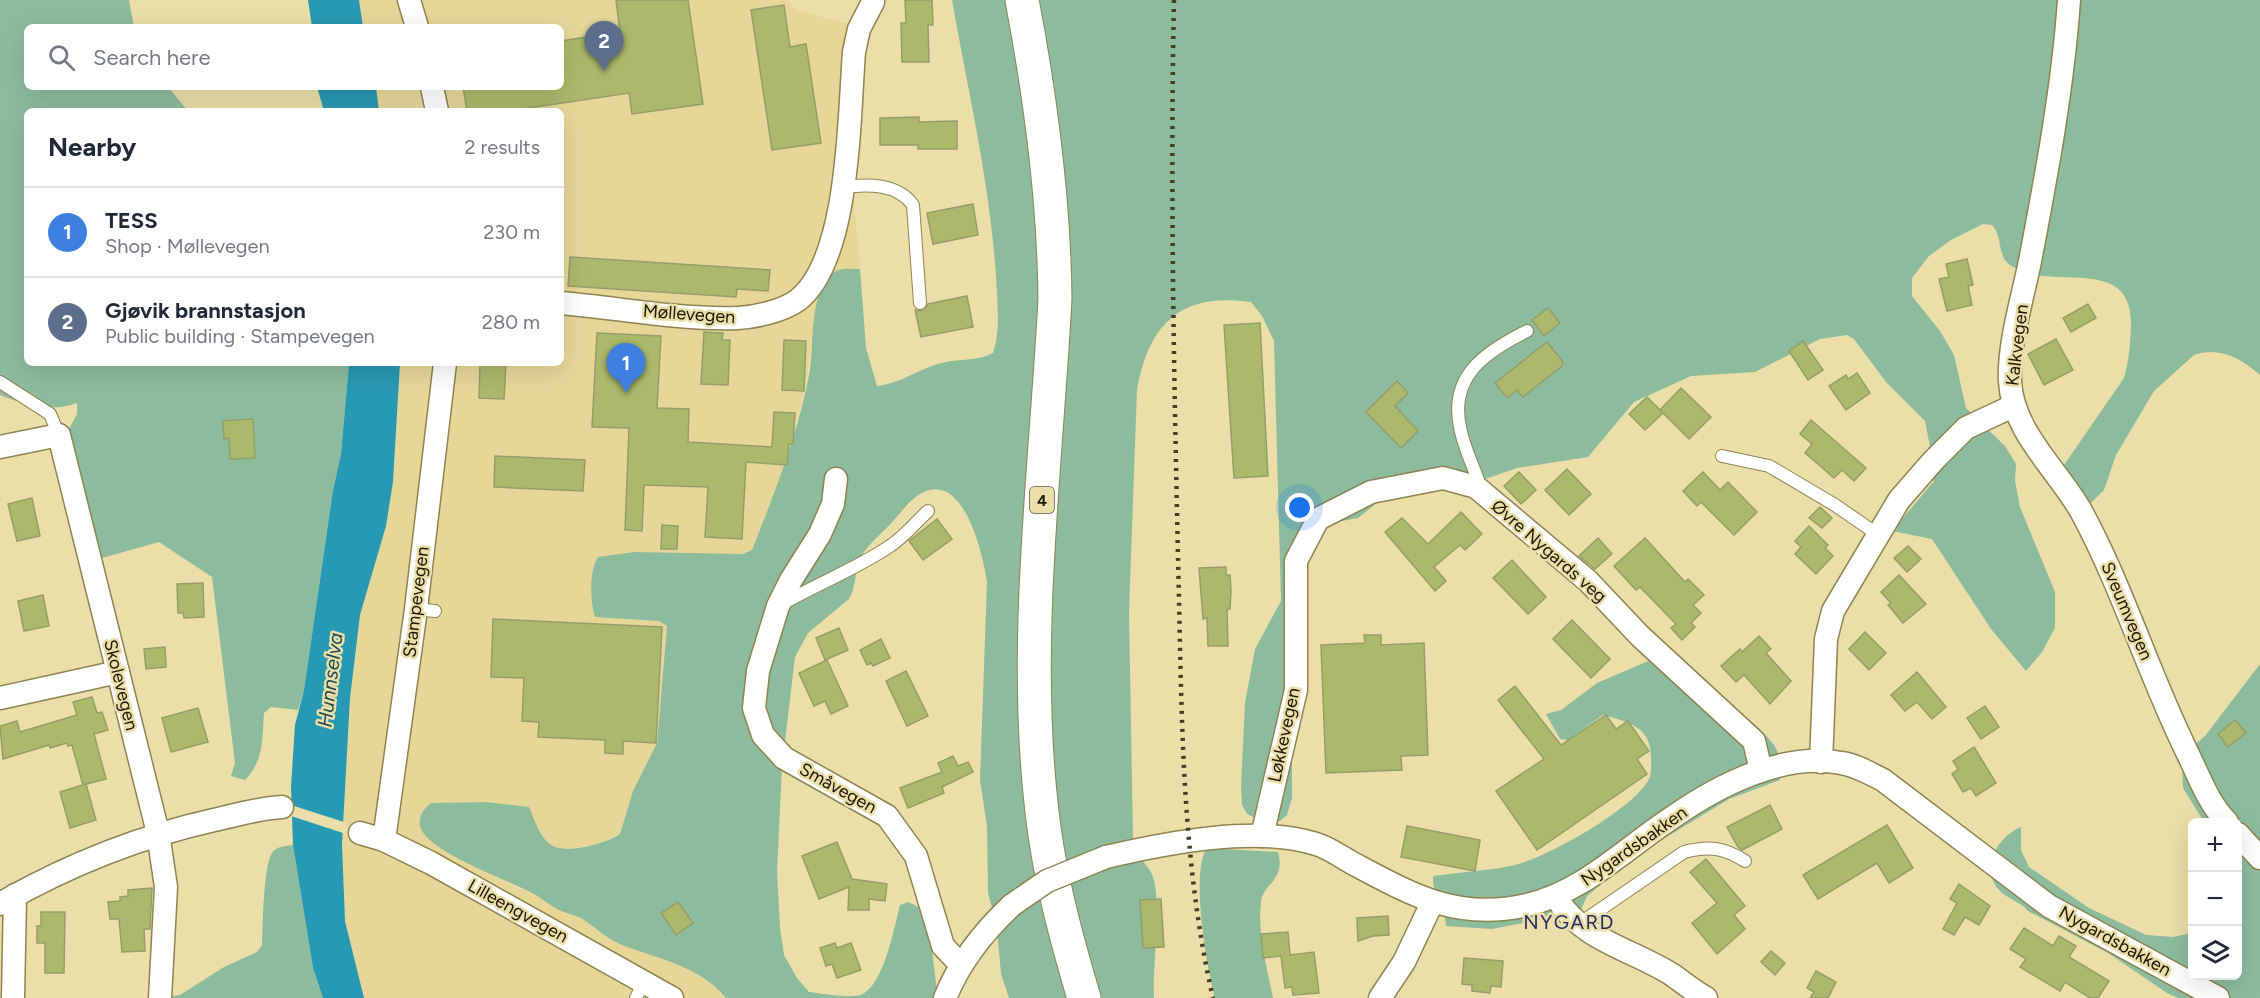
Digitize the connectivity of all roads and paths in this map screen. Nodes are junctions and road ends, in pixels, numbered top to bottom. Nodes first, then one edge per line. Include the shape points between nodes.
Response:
1 (410, 0) edge
2 (1022, 0) edge
3 (2068, 0) edge
4 (873, 2) dead end
5 (416, 24) edge
6 (433, 90) edge
7 (436, 108) edge
8 (843, 186) junction
9 (564, 303) edge
10 (920, 303) dead end
11 (1527, 331) dead end
12 (445, 366) edge
13 (0, 382) edge
14 (2013, 406) junction
15 (59, 435) junction
16 (0, 447) edge
17 (1722, 456) dead end
18 (836, 479) dead end
19 (1476, 488) junction
20 (928, 511) dead end
21 (1876, 534) junction
22 (1296, 561) joint
23 (778, 606) junction
24 (118, 672) junction
25 (0, 698) edge
26 (1821, 762) junction
27 (1761, 771) junction
28 (282, 807) dead end
29 (2223, 818) edge
30 (158, 832) junction
31 (360, 833) dead end
32 (1262, 836) junction
33 (2242, 838) edge
34 (384, 840) junction
35 (2260, 858) edge
36 (1744, 861) dead end
37 (1556, 897) junction
38 (8, 900) edge
39 (1431, 903) junction
40 (1579, 924) junction
41 (961, 965) junction
42 (640, 989) edge
43 (1697, 996) edge
44 (13, 998) edge
45 (160, 998) edge
46 (672, 998) edge
47 (945, 998) edge
48 (1084, 998) edge
49 (1380, 998) edge
50 (2218, 998) edge

1 - 5 street
2 - 48 highway, 4 via 1044,125 1054,264 1034,677 1039,784 1054,886
3 - 14 street, Kalkvegen via 2048,166 2009,380
4 - 8 street, Møllevegen via 859,29 854,52
6 - 7 street
8 - 9 street, Møllevegen via 840,214 819,273 798,300 768,313 728,318
8 - 10 lane via 885,187 904,195 913,205
11 - 19 lane via 1483,358 1462,385 1460,428 1478,480
12 - 34 street, Stampevegen via 425,610
13 - 15 lane via 50,414
14 - 21 street, Kalkvegen via 1966,428 1899,500
14 - 29 street, Sveumvegen via 2100,548 2176,729
15 - 16 street
15 - 24 street, Skolevegen
17 - 21 lane via 1769,466
18 - 23 street, Småvegen via 833,504 820,534
19 - 22 street, Øvre Nygards veg via 1443,478 1371,492 1318,519
19 - 27 street, Øvre Nygards veg via 1588,581 1754,741
20 - 23 lane via 893,544
21 - 26 street, Kalkvegen via 1833,611 1826,639
22 - 32 street, Løkkevegen via 1296,690
23 - 41 street, Småvegen via 758,671 754,708 763,735 784,758 887,816 916,856 943,946
24 - 25 street
24 - 30 street, Skolevegen
26 - 27 street, Nygardsbakken
26 - 50 street, Nygardsbakken via 1858,767 1883,780 2049,906
27 - 37 street, Nygardsbakken via 1721,788 1673,816 1587,881
28 - 30 street
30 - 38 street via 106,851
30 - 45 street, Skolevegen via 166,887
31 - 34 street, Lilleengvegen
32 - 39 street, Nygardsbakken via 1316,844
32 - 41 street, Nygardsbakken, bridge via 1206,838 1106,857 1047,881 1012,905 984,933
33 - 35 street
34 - 42 street, Lilleengvegen via 431,863
36 - 40 lane, Nygardsbakken via 1720,848 1684,852
37 - 39 street, Nygardsbakken via 1504,910 1461,909
37 - 40 street
38 - 44 street
39 - 49 street via 1404,963
40 - 43 street via 1601,940 1671,974
41 - 47 street, Nygardsbakken
42 - 46 street, Lilleengvegen

